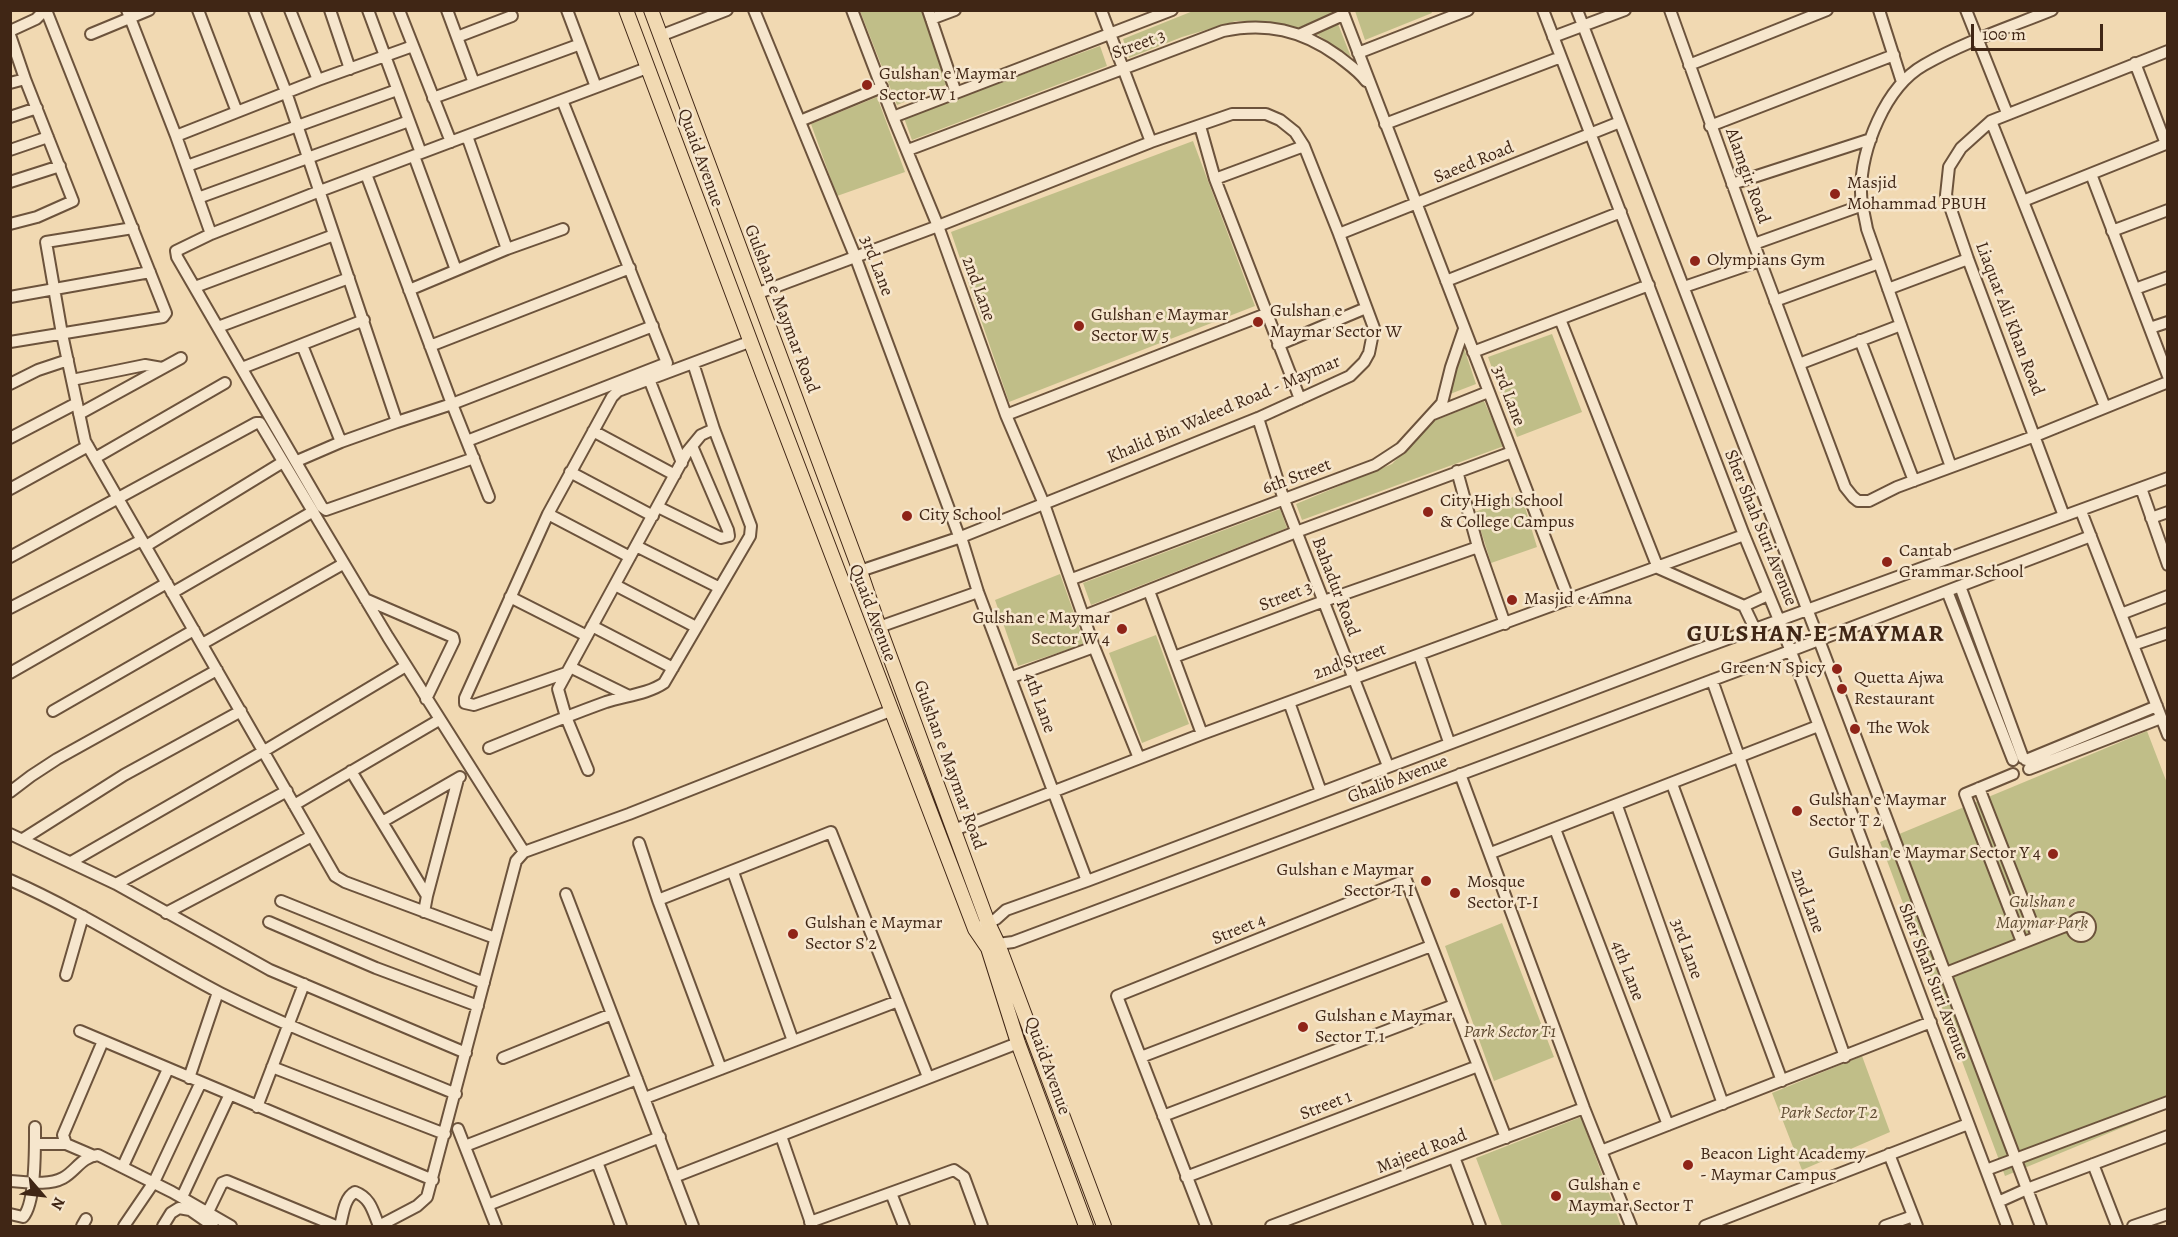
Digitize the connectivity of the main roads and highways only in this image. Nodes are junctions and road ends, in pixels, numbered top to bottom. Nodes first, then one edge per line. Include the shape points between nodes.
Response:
1 (626, 10) edge
2 (651, 10) edge
3 (993, 946) junction
4 (1086, 1227) edge
5 (1104, 1227) edge

1 - 3 main road, Quaid Avenue via 975,929
2 - 3 main road, Gulshan e Maymar Road via 860,571
3 - 4 main road, Quaid Avenue via 1018,1042
3 - 5 main road, Gulshan e Maymar Road

